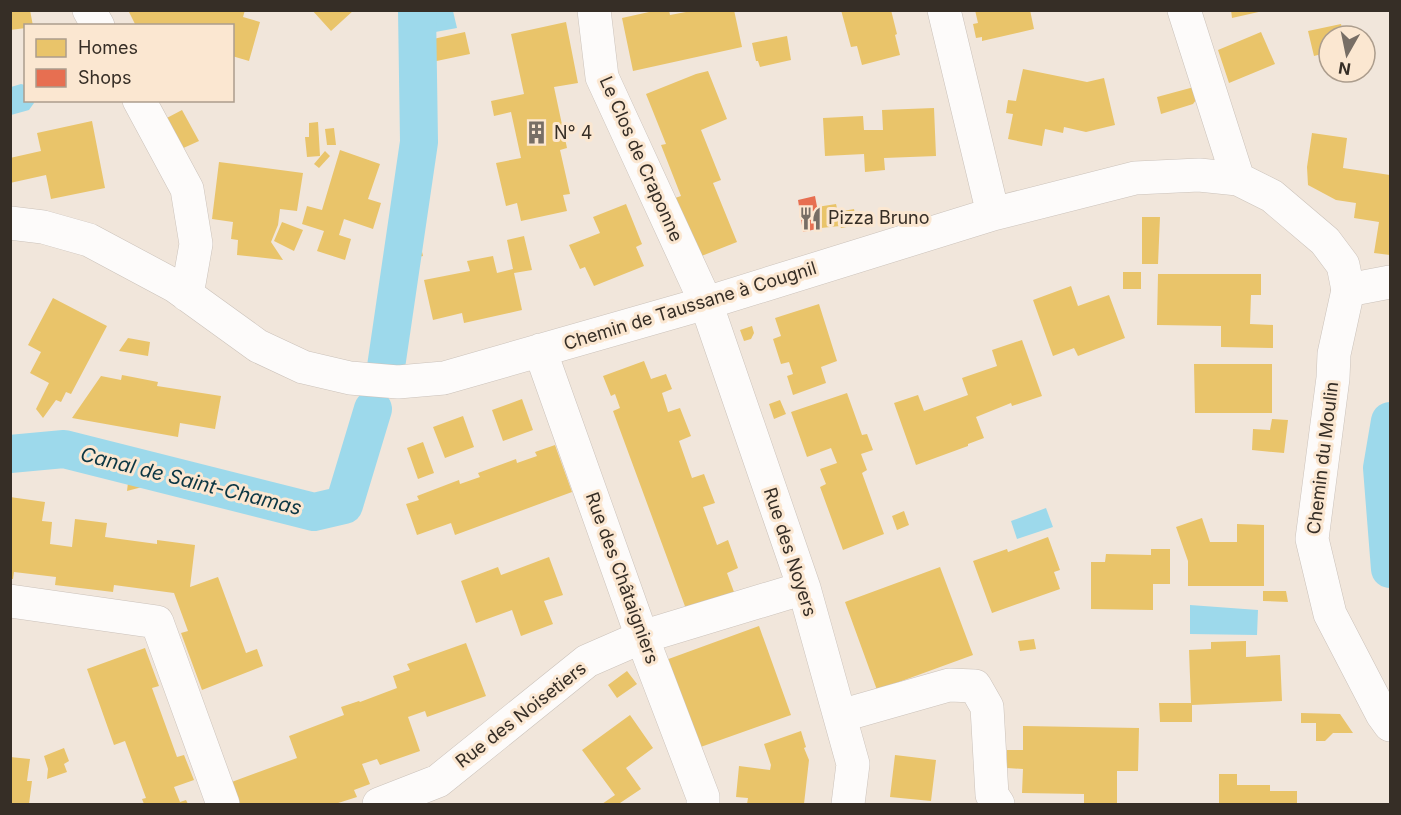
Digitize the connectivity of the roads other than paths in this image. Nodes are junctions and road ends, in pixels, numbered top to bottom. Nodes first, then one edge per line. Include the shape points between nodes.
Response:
1 (90, 10) edge
2 (594, 10) edge
3 (944, 10) edge
4 (1184, 10) edge
5 (97, 24) edge
6 (140, 102) edge
7 (1238, 179) junction
8 (993, 213) junction
9 (10, 223) edge
10 (1390, 282) edge
11 (1348, 290) junction
12 (187, 295) junction
13 (706, 303) junction
14 (540, 350) junction
15 (804, 588) junction
16 (10, 601) edge
17 (642, 637) junction
18 (840, 716) junction
19 (1390, 725) edge
20 (991, 801) edge
21 (223, 804) edge
22 (379, 804) edge
23 (703, 804) edge
24 (848, 804) edge

1 - 5 street
2 - 13 street, Le Clos de Craponne via 602,77
3 - 8 street
4 - 7 street
6 - 12 street via 187,189 196,244
7 - 8 street, Chemin de Taussane à Cougnil via 1199,175 1135,177
7 - 11 street, Chemin de Taussane à Cougnil via 1272,196 1325,241 1343,265
8 - 13 street, Chemin de Taussane à Cougnil
9 - 12 street, Chemin de Taussane à Cougnil via 43,226 89,240
10 - 11 street
11 - 19 street, Chemin du Moulin via 1334,354 1312,539 1330,614
12 - 14 street, Chemin de Taussane à Cougnil via 258,346 303,367 350,378 398,382 444,378
13 - 14 street, Chemin de Taussane à Cougnil
13 - 15 street, Rue des Noyers
14 - 17 street, Rue des Châtaigniers
15 - 17 street, Rue des Noisetiers
15 - 18 street, Rue des Noyers
16 - 21 street via 157,622
17 - 22 street, Rue des Noisetiers via 587,661 438,781
17 - 23 street, Rue des Châtaigniers via 704,797
18 - 20 street via 949,686 975,686 987,706
18 - 24 street, Rue des Noyers via 853,764

